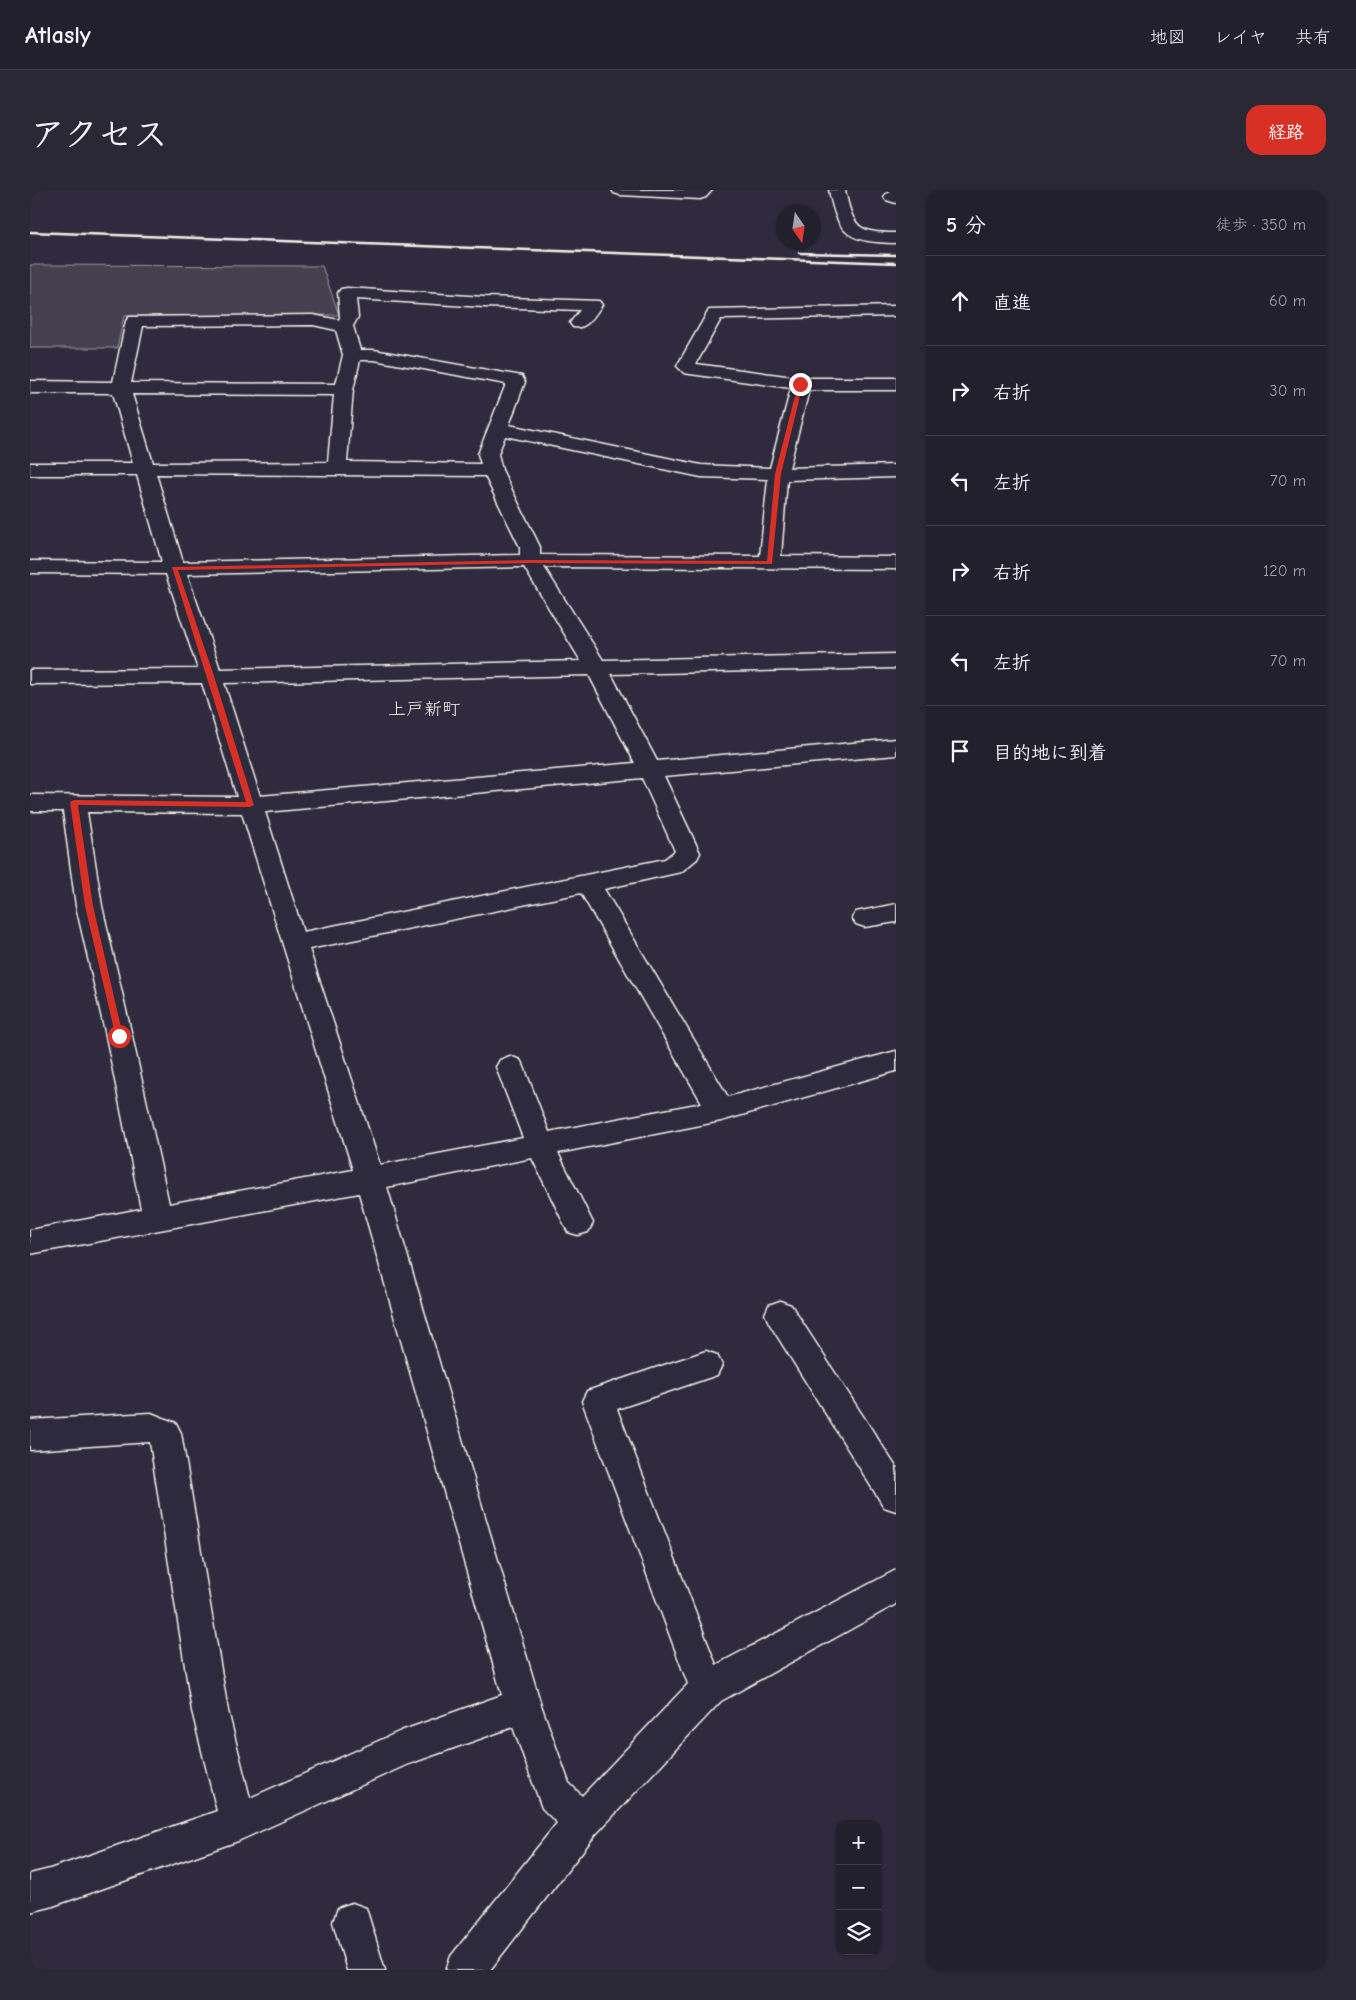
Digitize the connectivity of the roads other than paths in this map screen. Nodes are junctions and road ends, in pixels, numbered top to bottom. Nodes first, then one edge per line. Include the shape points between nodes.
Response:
1 (620, 190) edge
2 (704, 190) edge
3 (837, 190) edge
4 (896, 238) edge
5 (896, 311) edge
6 (579, 323) dead end
7 (344, 326) junction
8 (352, 355) junction
9 (800, 384) junction
10 (896, 384) edge
11 (30, 387) edge
12 (121, 388) junction
13 (344, 390) junction
14 (499, 429) junction
15 (144, 468) junction
16 (337, 468) junction
17 (30, 469) edge
18 (492, 470) junction
19 (896, 471) edge
20 (778, 474) junction
21 (530, 561) junction
22 (770, 562) junction
23 (896, 563) edge
24 (30, 567) edge
25 (174, 568) junction
26 (896, 661) edge
27 (596, 667) junction
28 (211, 676) junction
29 (30, 677) edge
30 (896, 747) edge
31 (649, 768) junction
32 (74, 802) junction
33 (30, 803) edge
34 (250, 805) junction
35 (588, 883) junction
36 (896, 913) edge
37 (865, 918) dead end
38 (294, 943) junction
39 (896, 1061) edge
40 (510, 1067) dead end
41 (720, 1110) junction
42 (540, 1145) junction
43 (370, 1179) junction
44 (157, 1218) junction
45 (578, 1223) dead end
46 (30, 1242) edge
47 (780, 1314) dead end
48 (706, 1365) dead end
49 (30, 1435) edge
50 (896, 1496) edge
51 (896, 1586) edge
52 (708, 1689) junction
53 (523, 1705) junction
54 (238, 1822) junction
55 (582, 1822) junction
56 (30, 1893) edge
57 (352, 1922) dead end
58 (366, 1970) edge
59 (465, 1970) edge

1 - 2 street via 700,194
3 - 4 street via 845,221 854,231 879,238
5 - 9 street via 715,314 686,366
6 - 7 street via 593,305 348,293 349,317
7 - 8 street
7 - 12 street via 313,320 135,321
8 - 13 street
8 - 14 street via 374,355 514,380
9 - 10 street
9 - 20 street
11 - 12 street
12 - 13 street
12 - 15 street
13 - 16 street
14 - 18 street via 488,454
14 - 20 street via 700,471
15 - 16 street
15 - 17 street
15 - 25 street
16 - 18 street
18 - 21 street via 530,547
19 - 20 street
20 - 22 street
21 - 22 street
21 - 25 street
21 - 27 street
22 - 23 street
24 - 25 street
25 - 28 street
26 - 27 street
27 - 28 street
27 - 31 street
28 - 29 street
28 - 34 street
30 - 31 street
31 - 34 street
31 - 35 street via 688,853 672,866
32 - 33 street
32 - 34 street
32 - 44 street via 89,906
34 - 38 street
35 - 38 street
35 - 41 street
36 - 37 street
38 - 43 street
39 - 41 street
40 - 42 street
41 - 42 street
42 - 43 street
42 - 45 street
43 - 44 street
43 - 53 street
44 - 46 street
47 - 50 street
48 - 52 street via 598,1401
49 - 54 street via 151,1427 165,1433 210,1711
51 - 52 street
52 - 55 street
53 - 54 street via 401,1749
53 - 55 street via 555,1795
54 - 56 street
55 - 59 street
57 - 58 street

